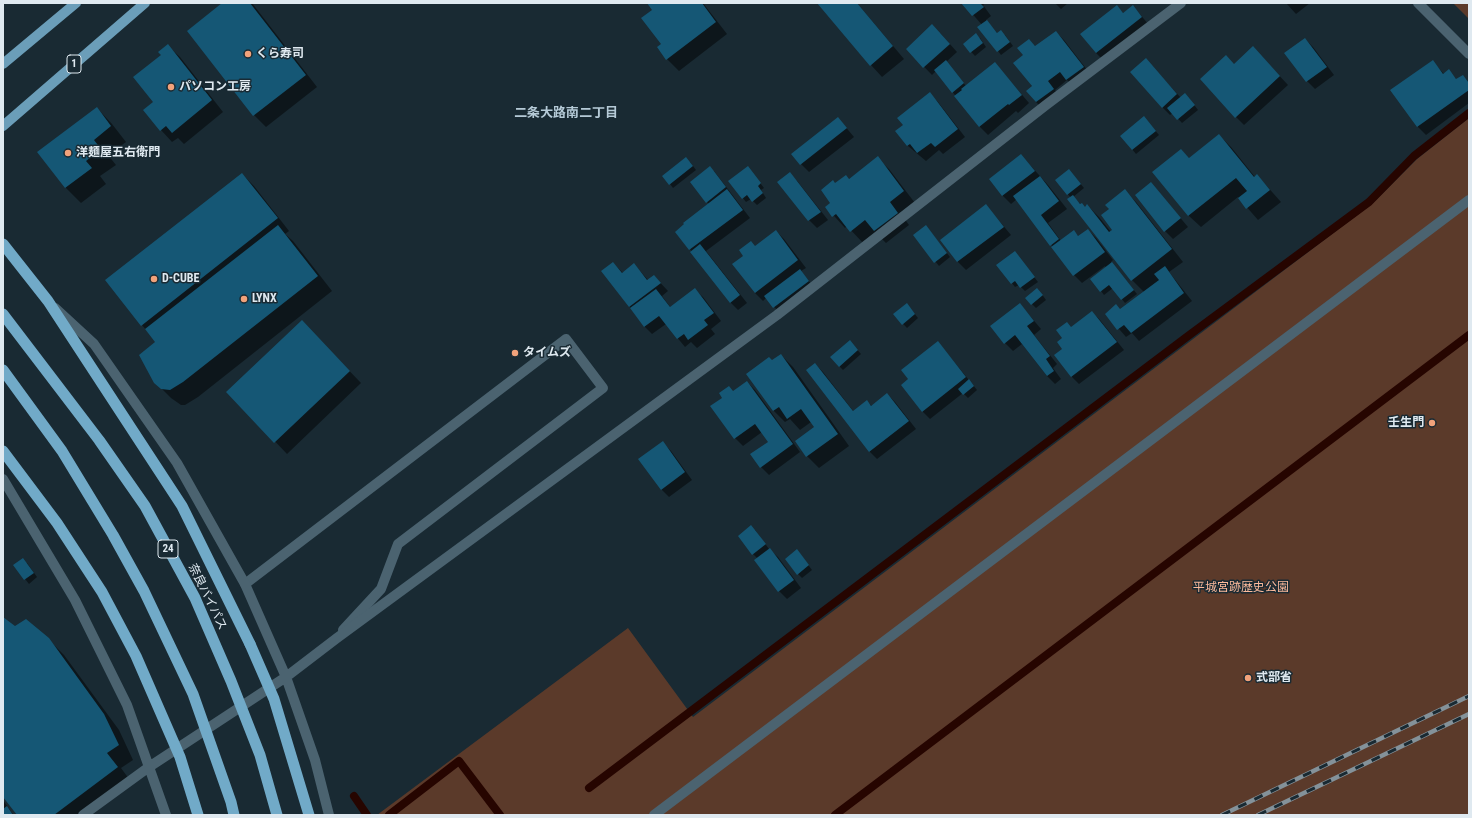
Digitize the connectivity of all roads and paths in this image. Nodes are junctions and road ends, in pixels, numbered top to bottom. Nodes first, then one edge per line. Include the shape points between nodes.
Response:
1 (76, 3) edge
2 (145, 3) edge
3 (1181, 3) edge
4 (1418, 3) edge
5 (1469, 54) edge
6 (3, 64) edge
7 (3, 126) edge
8 (1469, 200) edge
9 (3, 244) edge
10 (48, 301) junction
11 (3, 314) edge
12 (3, 370) edge
13 (3, 451) edge
14 (3, 478) edge
15 (245, 584) junction
16 (337, 638) junction
17 (286, 677) junction
18 (149, 767) junction
19 (83, 815) edge
20 (166, 815) edge
21 (198, 815) edge
22 (234, 815) edge
23 (277, 815) edge
24 (309, 815) edge
25 (329, 815) edge
26 (654, 815) edge

1 - 6 main road
2 - 7 main road, 1
3 - 16 street via 777,316
4 - 5 street
8 - 26 street
9 - 10 highway
10 - 15 street via 94,344 177,462
10 - 24 highway, bridge via 182,506 250,644 274,699
11 - 23 highway, 奈良バイパス / 24, bridge via 99,440 145,506 195,598 231,682 260,755
12 - 22 highway, bridge via 62,451 144,591 193,694
13 - 21 highway, bridge via 102,592 136,656 180,757
14 - 18 street via 76,600 127,706
15 - 16 street via 566,339 603,388 398,544 381,589
15 - 17 street
16 - 17 street
17 - 18 street
17 - 25 street via 315,760
18 - 19 street
18 - 20 street

